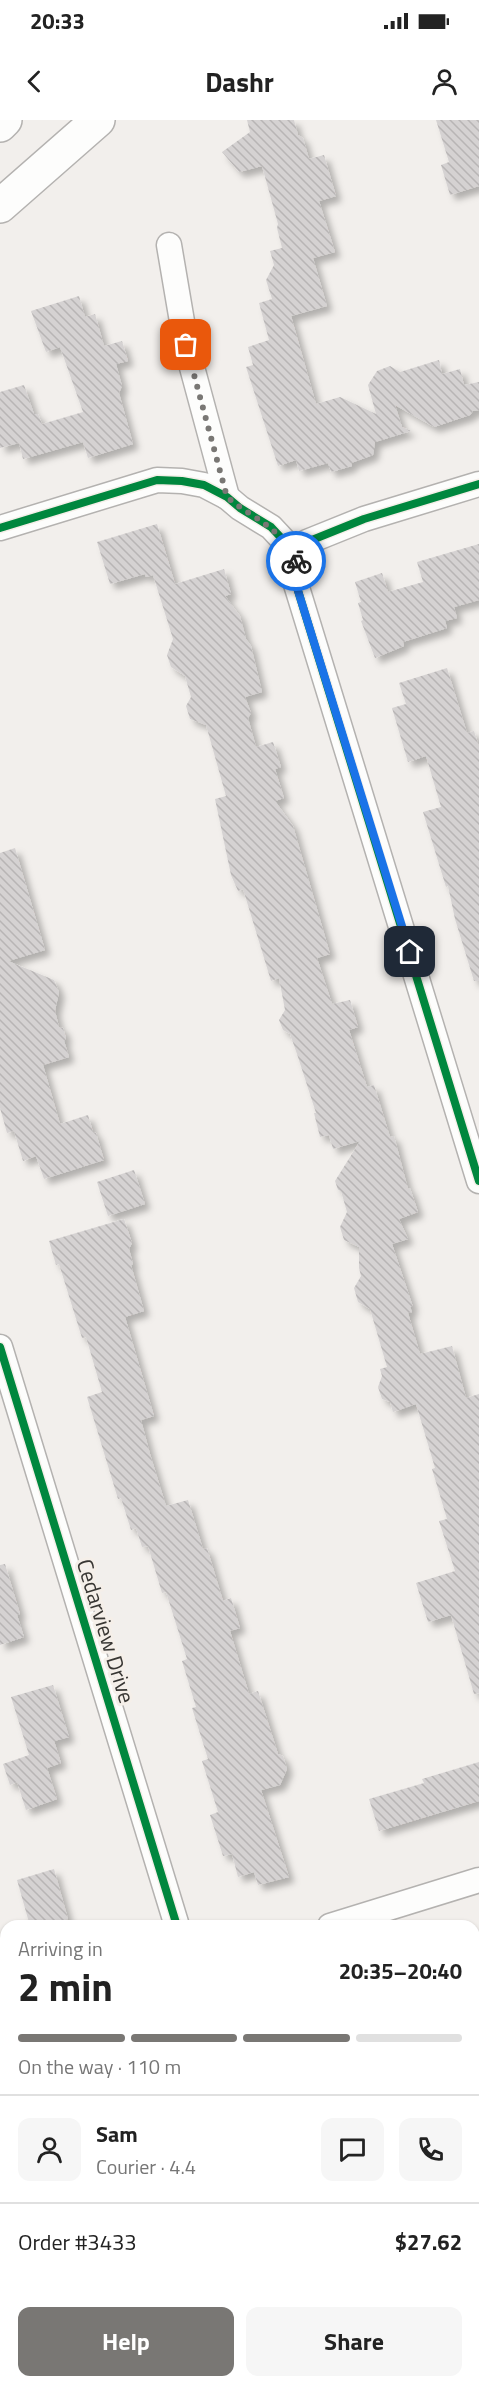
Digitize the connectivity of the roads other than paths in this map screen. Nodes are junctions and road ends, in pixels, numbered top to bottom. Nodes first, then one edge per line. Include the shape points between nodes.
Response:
1 (5, 120) edge
2 (98, 120) edge
3 (0, 124) edge
4 (0, 206) edge
5 (169, 245) dead end
6 (479, 484) edge
7 (227, 497) junction
8 (0, 528) edge
9 (296, 560) junction
10 (479, 1181) edge
11 (0, 1347) edge
12 (479, 1880) edge
13 (175, 1920) edge
14 (349, 1920) edge

1 - 3 highway
2 - 4 highway
5 - 7 street via 186,345
6 - 9 street via 328,532 307,542
7 - 8 street via 204,485 158,480
7 - 9 street via 271,527
9 - 10 street via 295,581
11 - 13 street, Cedarview Drive
12 - 14 street

